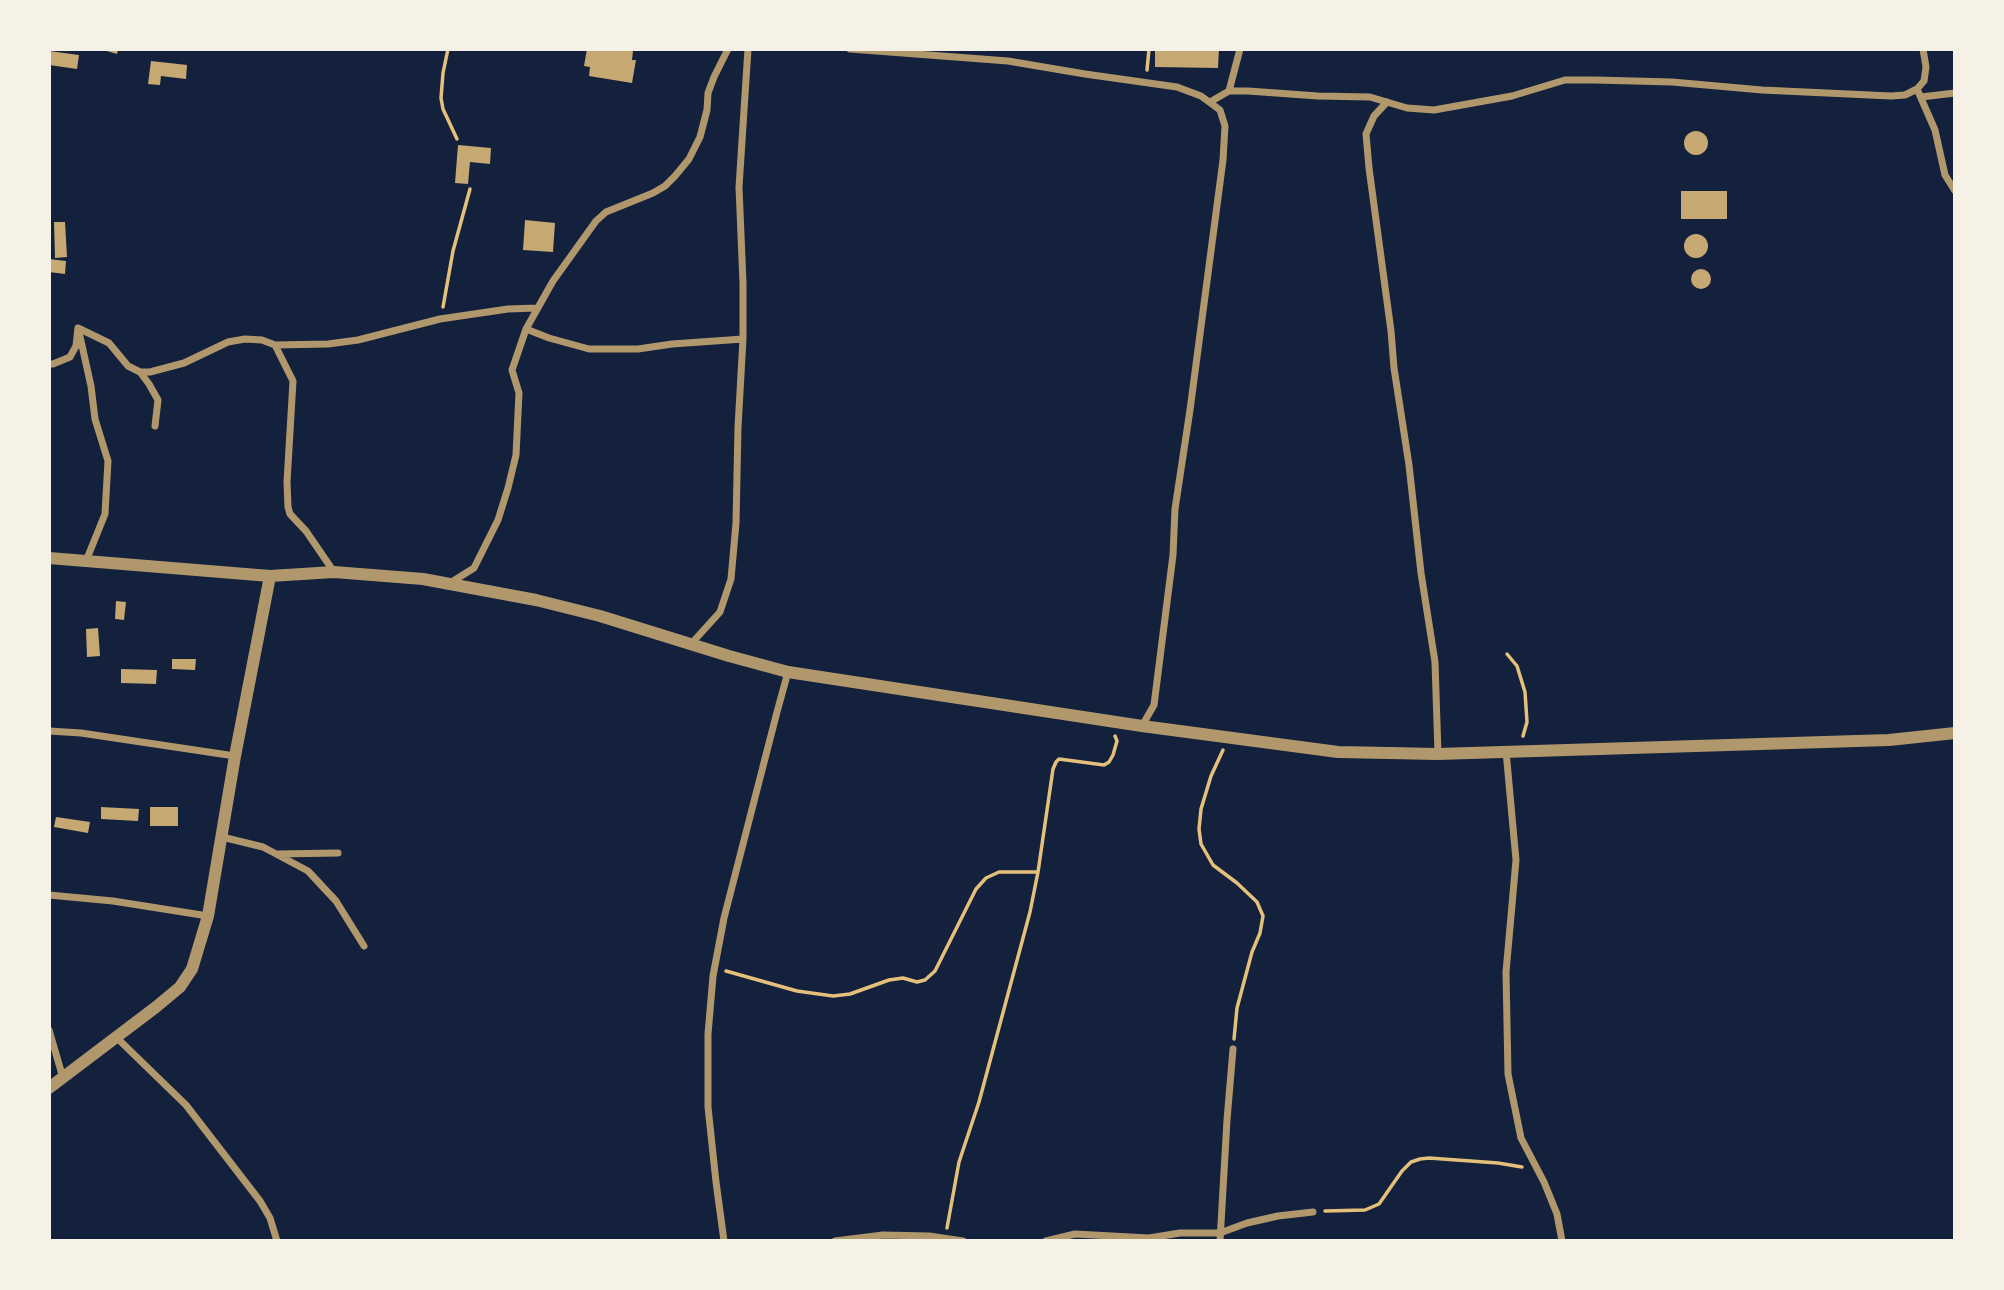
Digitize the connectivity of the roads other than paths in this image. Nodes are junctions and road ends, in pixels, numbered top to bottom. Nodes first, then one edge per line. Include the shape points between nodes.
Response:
1 (728, 49) edge
2 (748, 49) edge
3 (850, 49) edge
4 (1240, 49) edge
5 (1923, 49) edge
6 (941, 52) edge
7 (1917, 89) junction
8 (1229, 91) junction
9 (1955, 93) edge
10 (1921, 97) junction
11 (1210, 102) junction
12 (1387, 102) junction
13 (1955, 191) edge
14 (537, 308) junction
15 (78, 328) junction
16 (526, 329) junction
17 (743, 339) junction
18 (275, 345) junction
19 (50, 365) edge
20 (140, 372) junction
21 (155, 426) dead end
22 (49, 558) edge
23 (86, 561) junction
24 (334, 572) junction
25 (270, 576) junction
26 (449, 584) junction
27 (691, 644) junction
28 (789, 672) junction
29 (1142, 726) junction
30 (49, 731) edge
31 (1955, 733) edge
32 (1512, 751) junction
33 (1438, 754) junction
34 (235, 756) junction
35 (222, 837) junction
36 (277, 853) junction
37 (338, 853) dead end
38 (49, 895) edge
39 (208, 916) junction
40 (364, 946) dead end
41 (49, 1030) edge
42 (117, 1038) junction
43 (1233, 1049) road end
44 (62, 1078) junction
45 (49, 1088) edge
46 (1313, 1212) road end
47 (1220, 1237) edge
48 (277, 1241) edge
49 (724, 1241) edge
50 (835, 1241) edge
51 (963, 1241) edge
52 (1046, 1241) edge
53 (1562, 1241) edge

1 - 14 street via 708,93 705,124 689,159 664,186 596,220
2 - 17 street via 739,187
3 - 6 street
4 - 8 street
5 - 7 street via 1924,81
6 - 11 street via 1177,87
7 - 10 street
7 - 12 street via 1891,96 1565,80 1512,96 1434,110
8 - 11 street
8 - 12 street via 1370,97
9 - 10 street
10 - 13 street via 1935,130 1945,175
11 - 29 street via 1220,110 1225,127 1223,160 1175,509 1154,705
12 - 33 street via 1366,134 1368,168 1435,662
14 - 16 street
14 - 18 street via 440,319 358,340
15 - 19 street via 70,357
15 - 20 street via 109,343 128,366
15 - 23 street via 108,461 105,514
16 - 17 street via 589,349
16 - 26 street via 512,370 519,393 516,455 505,499 474,568
17 - 27 street via 731,579 720,612
18 - 20 street via 262,340 228,342 184,363
18 - 24 street via 293,381 288,508
20 - 21 street via 158,400
22 - 23 street
23 - 25 street
24 - 25 street
24 - 26 street
25 - 34 street
26 - 27 street via 549,603
27 - 28 street
28 - 29 street
28 - 49 street via 714,968 708,1107
29 - 33 street via 1338,752
30 - 34 street
31 - 32 street via 1889,740
32 - 33 street
32 - 53 street via 1517,860 1506,972 1508,1074 1521,1138 1557,1214
34 - 35 street
35 - 36 street
35 - 39 street
36 - 37 street
36 - 40 street via 307,871 337,901
38 - 39 street
39 - 42 street via 187,978
41 - 44 street
42 - 44 street
42 - 48 street via 186,1105 260,1201
43 - 47 street
44 - 45 street
46 - 47 street via 1268,1219
47 - 52 street via 1075,1234
50 - 51 street via 883,1235

